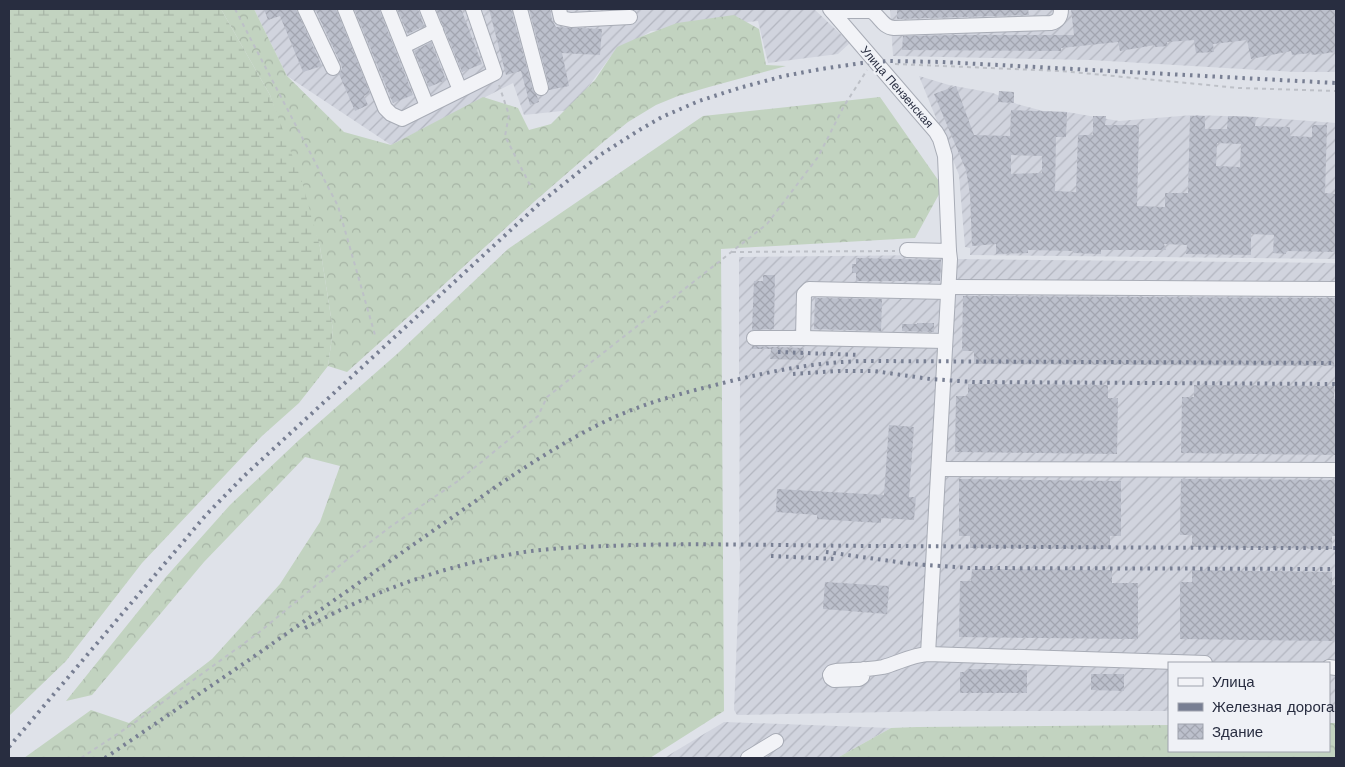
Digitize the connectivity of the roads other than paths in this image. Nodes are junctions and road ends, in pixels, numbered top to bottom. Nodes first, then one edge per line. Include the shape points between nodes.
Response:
1 (305, 9) edge
2 (345, 9) edge
3 (388, 9) edge
4 (427, 9) edge
5 (473, 9) edge
6 (520, 9) edge
7 (559, 9) edge
8 (1061, 9) edge
9 (831, 10) edge
10 (630, 17) dead end
11 (436, 30) junction
12 (404, 46) junction
13 (332, 68) dead end
14 (541, 88) dead end
15 (460, 90) junction
16 (427, 106) junction
17 (907, 250) road end
18 (949, 251) junction
19 (1336, 289) edge
20 (948, 290) junction
21 (754, 338) dead end
22 (803, 338) junction
23 (945, 341) junction
24 (939, 470) junction
25 (1336, 470) edge
26 (928, 654) junction
27 (1174, 662) edge
28 (864, 669) dead end
29 (776, 741) dead end
30 (748, 758) edge

1 - 13 street
2 - 16 street via 390,114 402,119
3 - 12 street
4 - 11 street
5 - 15 street via 495,73
6 - 14 street
7 - 10 street via 561,18 570,20
8 - 9 street via 1060,18 1051,23 894,28 884,25 870,11
9 - 18 street, Улица Пензенская via 940,140 945,156
11 - 12 street
11 - 15 street
12 - 16 street
15 - 16 street
17 - 18 street
18 - 20 street, Улица Пензенская
19 - 20 street
20 - 22 street via 809,289 804,294
20 - 23 street, Улица Пензенская
21 - 22 street
22 - 23 street
23 - 24 street, Улица Пензенская
24 - 25 street
24 - 26 street, Улица Пензенская
26 - 27 street
26 - 28 street via 880,668
29 - 30 street

